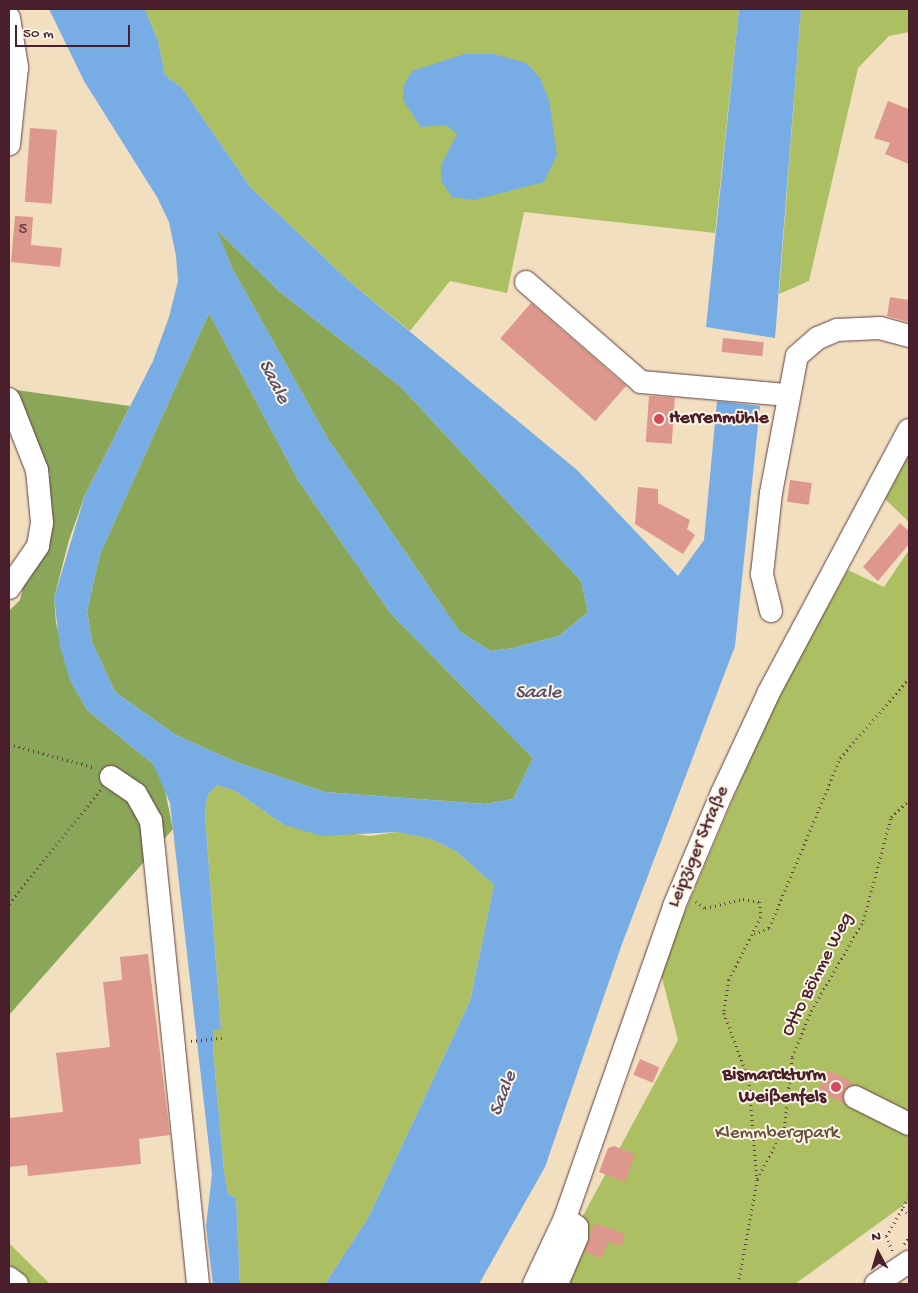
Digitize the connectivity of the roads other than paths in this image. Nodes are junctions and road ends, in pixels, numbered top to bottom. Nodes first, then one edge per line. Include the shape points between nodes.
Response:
1 (9, 18) edge
2 (9, 145) edge
3 (526, 282) dead end
4 (909, 336) edge
5 (788, 394) junction
6 (9, 399) edge
7 (909, 430) edge
8 (9, 588) edge
9 (771, 611) dead end
10 (111, 777) road end
11 (855, 1097) dead end
12 (909, 1124) edge
13 (565, 1218) junction
14 (906, 1265) edge
15 (9, 1278) edge
16 (17, 1284) edge
17 (198, 1284) edge
18 (534, 1284) edge
19 (557, 1284) edge
20 (876, 1284) edge

1 - 2 street via 17,67
3 - 5 street via 641,382
4 - 5 street via 880,328 837,330 818,338 797,356
5 - 9 street via 762,574
6 - 8 street via 37,470 42,523 38,546
7 - 13 street, Leipziger Straße via 769,692 681,890
10 - 17 street via 136,794 151,821
11 - 12 street
13 - 18 street, Leipziger Straße
13 - 19 street via 576,1227 577,1237
14 - 20 street
15 - 16 street

